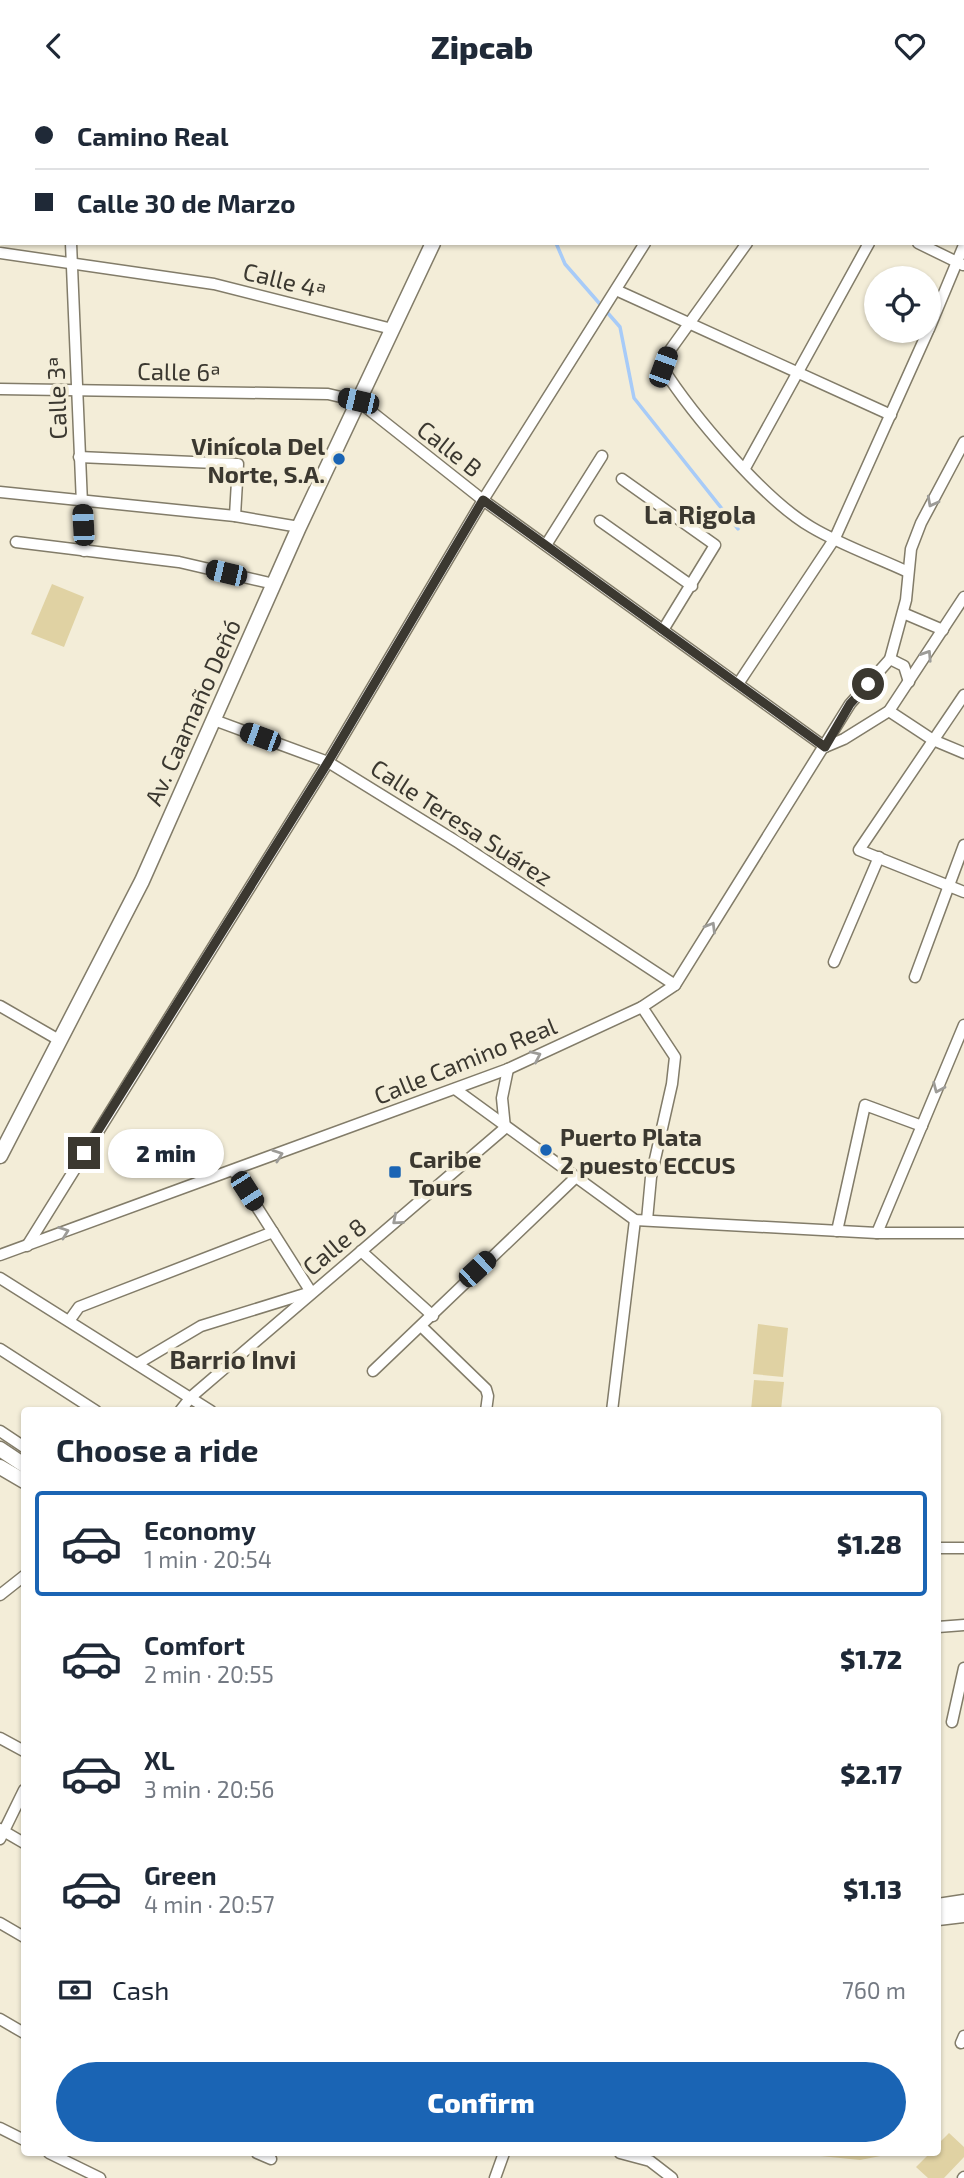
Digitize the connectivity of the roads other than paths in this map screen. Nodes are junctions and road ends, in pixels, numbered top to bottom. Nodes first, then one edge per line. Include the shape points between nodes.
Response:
1 (71, 245) edge
2 (432, 245) edge
3 (644, 245) edge
4 (746, 245) edge
5 (868, 245) edge
6 (922, 245) edge
7 (964, 245) edge
8 (0, 253) edge
9 (72, 262) junction
10 (961, 264) edge
11 (614, 293) junction
12 (941, 305) edge
13 (690, 324) junction
14 (392, 329) junction
15 (923, 343) edge
16 (798, 375) junction
17 (0, 389) edge
18 (77, 391) junction
19 (358, 401) junction
20 (891, 415) junction
21 (964, 442) edge
22 (602, 456) dead end
23 (79, 457) junction
24 (745, 468) junction
25 (622, 479) dead end
26 (0, 492) edge
27 (82, 499) junction
28 (483, 500) junction
29 (235, 516) junction
30 (600, 521) dead end
31 (299, 527) junction
32 (835, 538) junction
33 (16, 543) dead end
34 (545, 545) junction
35 (84, 551) junction
36 (908, 572) junction
37 (274, 584) junction
38 (692, 586) junction
39 (964, 597) edge
40 (903, 613) junction
41 (663, 630) junction
42 (943, 630) junction
43 (890, 659) junction
44 (909, 682) junction
45 (738, 684) junction
46 (964, 695) edge
47 (889, 711) junction
48 (214, 720) junction
49 (933, 740) junction
50 (825, 747) junction
51 (964, 753) edge
52 (328, 762) junction
53 (964, 845) edge
54 (879, 857) junction
55 (947, 884) junction
56 (964, 892) edge
57 (834, 962) dead end
58 (915, 977) dead end
59 (675, 985) junction
60 (0, 1006) edge
61 (642, 1007) junction
62 (964, 1025) edge
63 (59, 1040) junction
64 (508, 1069) junction
65 (456, 1089) junction
66 (922, 1126) junction
67 (505, 1128) junction
68 (0, 1156) edge
69 (234, 1171) junction
70 (575, 1178) junction
71 (641, 1220) junction
72 (837, 1231) junction
73 (273, 1232) junction
74 (877, 1233) junction
75 (964, 1233) edge
76 (27, 1246) junction
77 (361, 1251) junction
78 (0, 1255) edge
79 (2, 1282) edge
80 (311, 1291) junction
81 (433, 1316) junction
82 (69, 1321) junction
83 (422, 1327) junction
84 (0, 1349) edge
85 (137, 1364) junction
86 (373, 1371) dead end
87 (191, 1397) junction
88 (90, 1407) edge
89 (183, 1407) edge
90 (205, 1407) edge
91 (487, 1407) edge
92 (613, 1407) edge
93 (0, 1431) edge
94 (21, 1445) edge
95 (0, 1449) edge
96 (21, 1463) edge
97 (0, 1467) edge
98 (21, 1479) edge
99 (941, 1548) edge
100 (964, 1548) edge
101 (21, 1578) edge
102 (0, 1595) edge
103 (964, 1625) edge
104 (941, 1627) edge
105 (964, 1668) edge
106 (952, 1722) dead end
107 (0, 1738) edge
108 (21, 1749) edge
109 (21, 1796) edge
110 (1, 1833) edge
111 (21, 1842) edge
112 (941, 1907) edge
113 (963, 1914) edge
114 (941, 1918) edge
115 (0, 1923) edge
116 (21, 1935) edge
117 (0, 2019) edge
118 (21, 2031) edge
119 (0, 2128) edge
120 (21, 2138) edge
121 (55, 2156) edge
122 (264, 2156) edge
123 (503, 2156) edge
124 (631, 2156) edge
125 (271, 2159) dead end
126 (100, 2178) edge
127 (495, 2178) edge
128 (672, 2178) edge

1 - 9 street, Calle 3ª
2 - 14 main road, Av. Caamaño Deñó
3 - 11 street
4 - 13 street
5 - 16 street
6 - 10 street
7 - 10 street
8 - 9 street, Calle 4ª
9 - 14 street, Calle 4ª via 214,284
9 - 18 street, Calle 3ª
10 - 12 street
11 - 13 street
11 - 28 street
13 - 16 street
13 - 24 street via 663,367 685,402
14 - 19 main road, Av. Caamaño Deñó
15 - 20 street
16 - 20 street
16 - 24 street
17 - 18 street, Calle 6ª
18 - 19 street, Calle 6ª via 328,394
18 - 23 street, Calle 3ª
19 - 28 street, Calle B
19 - 31 main road, Av. Caamaño Deñó
20 - 32 street
21 -> 36 street via 921,523
22 - 34 street
23 - 27 street, Calle 3ª
23 - 29 street via 232,461 239,468
24 - 32 street via 810,527
25 - 38 street via 715,545
26 - 27 street
27 - 29 street
27 - 35 street, Calle 3ª
28 - 34 street, Calle B
28 - 52 street
29 - 31 street
30 - 38 street
31 - 37 main road, Av. Caamaño Deñó
32 - 36 street
32 - 45 street
33 - 35 street
34 - 41 street, Calle B
35 - 37 street via 179,562
36 - 40 street
37 - 48 main road, Av. Caamaño Deñó
38 - 41 street
39 - 42 street
40 - 42 street
40 - 43 street
41 - 45 street, Calle B
44 -> 42 street
43 - 44 street via 904,666
43 - 50 street, Calle Camino Real via 850,704
44 - 47 street
45 - 50 street, Calle B
46 - 49 street
47 - 49 street
47 - 50 street
48 - 52 street, Calle Teresa Suárez
48 - 63 main road, Av. Caamaño Deñó via 142,881
49 - 51 street
49 - 54 street via 859,850
59 -> 50 street, Calle Camino Real
52 - 59 street, Calle Teresa Suárez
52 - 76 street
53 - 55 street
54 - 55 street
54 - 57 street
55 - 56 street
55 - 58 street
59 - 61 street, Calle Camino Real
60 - 63 street
64 -> 61 street, Calle Camino Real
61 - 71 street via 675,1057 673,1084
62 -> 66 street
63 - 68 main road, Av. Caamaño Deñó
64 - 65 street, Calle Camino Real
64 - 67 street via 502,1098
65 - 67 street
69 -> 65 street, Calle Camino Real
66 - 72 street via 865,1105
66 - 74 street
67 - 70 street
67 -> 77 street, Calle 8
69 - 73 street
76 -> 69 street, Calle Camino Real
70 - 71 street
70 - 81 street
71 - 72 street
71 - 92 street
72 - 74 street
73 - 80 street
73 - 82 street via 79,1307
74 - 75 street
76 - 78 street, Calle Camino Real
77 - 80 street, Calle 8
77 - 81 street
79 - 82 street
80 - 85 street via 201,1326
80 - 87 street, Calle 8
81 - 83 street
82 - 85 street
83 - 86 street
83 - 91 street via 486,1389
84 - 88 street
85 - 87 street
87 - 89 street, Calle 8
87 - 90 street
93 - 94 street
95 - 96 main road
97 - 98 main road
99 - 100 street
101 - 102 street
103 - 104 street
105 - 106 street
107 - 108 street
109 - 110 street
110 - 111 street
112 - 113 main road
113 - 114 main road
115 - 116 street
117 - 118 street
119 - 120 street
121 - 126 street
122 - 125 street
123 - 127 street
124 - 128 street via 650,2161

